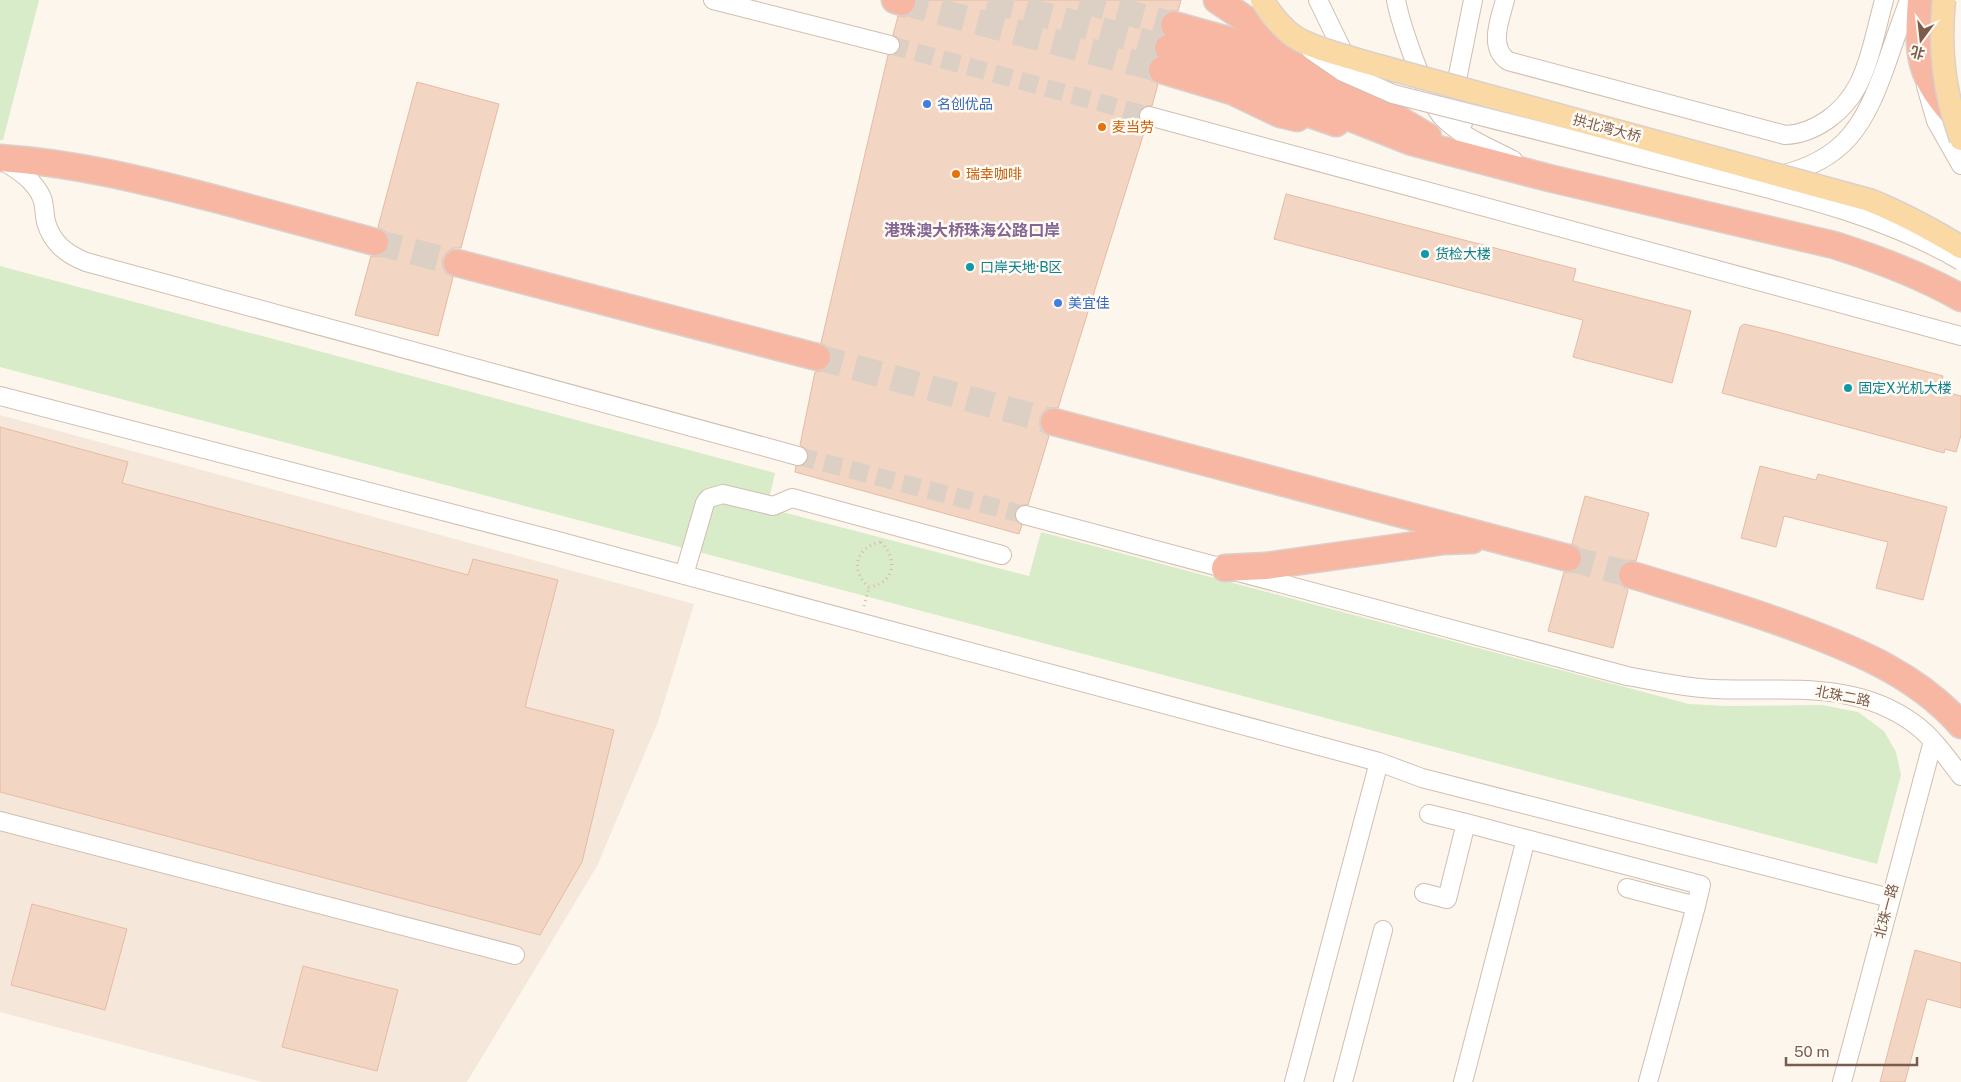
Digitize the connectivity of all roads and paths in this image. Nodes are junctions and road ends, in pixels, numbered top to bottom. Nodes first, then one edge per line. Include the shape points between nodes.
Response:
1 (713, 0) edge
2 (1217, 0) edge
3 (1318, 0) edge
4 (1385, 0) edge
5 (1396, 0) edge
6 (1474, 0) edge
7 (1505, 0) edge
8 (1884, 0) edge
9 (1909, 0) edge
10 (1921, 0) edge
11 (1944, 0) edge
12 (1263, 4) edge
13 (1406, 35) junction
14 (1295, 37) junction
15 (890, 45) tunnel mouth
16 (1922, 65) junction
17 (1359, 85) junction
18 (1149, 116) tunnel mouth
19 (1961, 123) edge
20 (1416, 137) junction
21 (1961, 139) edge
22 (1482, 144) junction
23 (0, 159) edge
24 (1961, 165) edge
25 (1549, 178) junction
26 (1728, 178) junction
27 (375, 242) tunnel mouth
28 (1961, 247) edge
29 (1961, 261) edge
30 (457, 263) tunnel mouth
31 (1961, 298) edge
32 (1961, 336) edge
33 (817, 357) tunnel mouth
34 (0, 396) edge
35 (1054, 422) tunnel mouth
36 (798, 456) tunnel mouth
37 (1025, 515) tunnel mouth
38 (1506, 542) junction
39 (1002, 555) dead end
40 (1568, 558) tunnel mouth
41 (858, 561) joint
42 (1225, 568) junction
43 (684, 575) junction
44 (1632, 575) tunnel mouth
45 (1961, 725) edge
46 (1933, 741) junction
47 (1379, 762) junction
48 (1961, 776) edge
49 (1429, 814) dead end
50 (0, 821) edge
51 (1466, 823) junction
52 (1526, 839) junction
53 (1627, 888) dead end
54 (1424, 893) dead end
55 (1890, 898) junction
56 (1696, 906) junction
57 (1383, 930) dead end
58 (514, 955) dead end
59 (1294, 1082) edge
60 (1342, 1082) edge
61 (1463, 1082) edge
62 (1648, 1082) edge
63 (1842, 1082) edge

1 - 15 street
2 - 20 highway via 1358,94
3 - 17 street
4 - 13 street
5 - 13 street
6 - 22 street via 1455,90 1456,111 1464,126
7 - 8 street via 1497,37 1498,48 1508,61 1795,135 1817,127 1831,117 1858,86
9 - 26 street via 1868,111 1838,149 1801,171 1775,177
10 - 16 highway via 1918,37
11 - 21 main road, bridge via 1941,48 1946,90
12 - 14 main road, 拱北湾大桥, bridge via 1273,18
12 - 17 highway via 1301,32
13 - 22 street via 1432,102 1443,118
14 - 26 street, bridge via 1343,72 1393,94
14 - 28 main road, 拱北湾大桥, bridge via 1361,61 1869,200 1907,216
16 - 19 highway via 1939,99
16 - 24 street via 1936,121
17 - 20 highway
18 - 32 street
20 - 20 highway via 1377,130 1327,105 1260,52 1242,44 1168,48 1243,69 1269,84 1298,108 1330,122
20 - 25 highway via 1447,152
22 - 25 street
23 - 27 highway via 40,161 115,174
23 - 36 street via 18,170 35,187 42,199 52,238 61,249 86,262
25 - 31 highway via 1834,245 1916,275
26 - 29 street, bridge via 1863,216 1902,230
30 - 33 highway
34 - 43 street
35 - 38 highway
37 - 42 street, 北珠二路
38 - 40 highway
38 - 42 highway via 1444,541 1266,566
39 - 43 street via 792,498 773,506 723,494 709,498 705,503
41 - 41 path via 860,578 869,587 882,583 893,563 888,548 881,542 866,547
42 - 46 street, 北珠二路 via 1627,676 1711,689 1811,689 1855,696 1896,712
43 - 47 street
44 - 45 highway via 1749,610 1873,659 1906,678
46 - 48 street, 北珠二路
46 - 55 street, 北珠一路
47 - 55 street via 1422,778
47 - 59 street
49 - 51 street
50 - 58 street
51 - 52 street
51 - 54 street via 1446,899
52 - 56 street via 1702,885
52 - 61 street
53 - 56 street
55 - 63 street, 北珠一路
56 - 62 street
57 - 60 street

